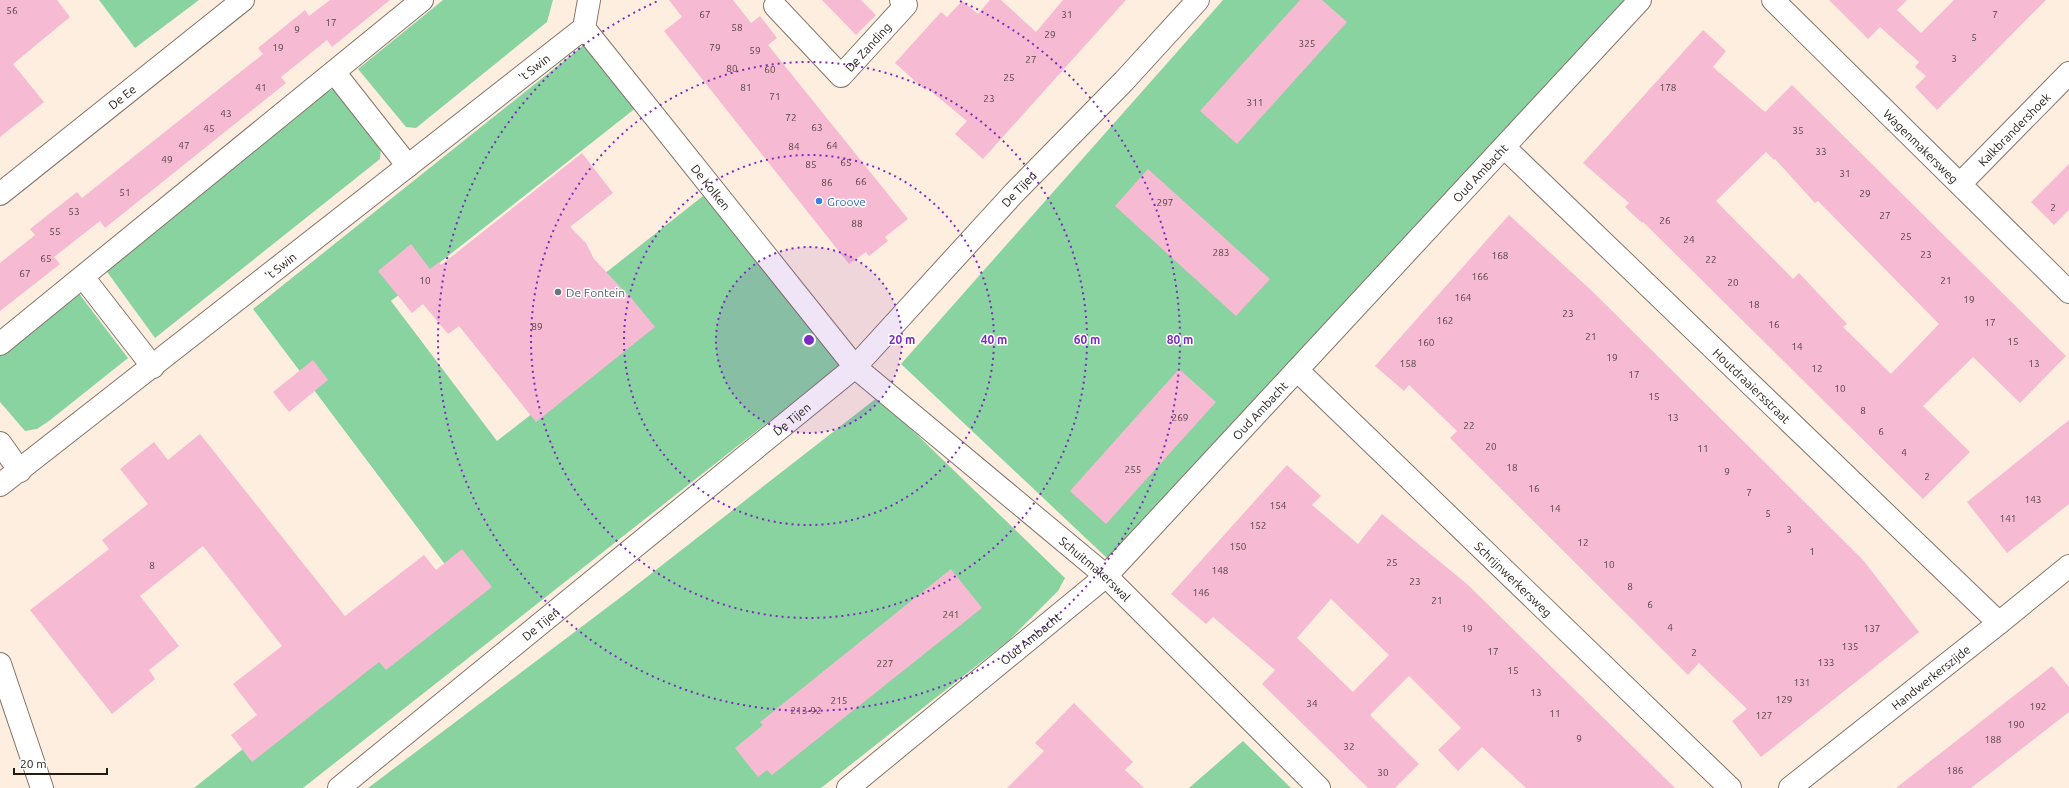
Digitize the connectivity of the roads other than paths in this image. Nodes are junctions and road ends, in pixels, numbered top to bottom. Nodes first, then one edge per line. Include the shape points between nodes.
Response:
1 (243, 0) edge
2 (422, 0) edge
3 (589, 0) edge
4 (901, 0) edge
5 (1198, 0) edge
6 (1640, 0) edge
7 (1773, 0) edge
8 (775, 6) dead end
9 (584, 28) junction
10 (334, 72) junction
11 (2069, 73) edge
12 (1504, 147) junction
13 (408, 166) junction
14 (1960, 184) junction
15 (0, 194) edge
16 (83, 276) junction
17 (2069, 292) edge
18 (0, 344) edge
19 (153, 366) junction
20 (855, 367) junction
21 (1297, 370) junction
22 (0, 443) edge
23 (20, 471) junction
24 (0, 485) edge
25 (2069, 566) edge
26 (1106, 576) junction
27 (1999, 623) junction
28 (0, 664) edge
29 (42, 788) edge
30 (339, 788) edge
31 (848, 788) edge
32 (1319, 788) edge
33 (1730, 788) edge
34 (1790, 788) edge

1 - 15 street, De Ee
2 - 10 street
3 - 9 street
4 - 8 street, De Zanding via 906,5 841,76
5 - 20 street, De Tijen via 1124,81 1014,193
6 - 12 street, Oud Ambacht
7 - 14 street, Wagenmakersweg
9 - 13 street, 't Swin
9 - 20 street, De Kolken
10 - 13 street
10 - 16 street
11 - 14 street, Kalkbrandershoek
12 - 21 street, Oud Ambacht
12 - 27 street, Houtdraaiersstraat
13 - 19 street, 't Swin
14 - 17 street, Wagenmakersweg
16 - 18 street
16 - 19 street
19 - 23 street, 't Swin
20 - 26 street, Schuitmakerswal
20 - 30 street, De Tijen
21 - 26 street, Oud Ambacht
21 - 33 street, Schrijnwerkersweg
22 - 23 street
23 - 24 street, 't Swin
25 - 27 street, Handwerkerszijde
26 - 31 street, Oud Ambacht
26 - 32 street, Schuitmakerswal
27 - 34 street, Handwerkerszijde
28 - 29 street

